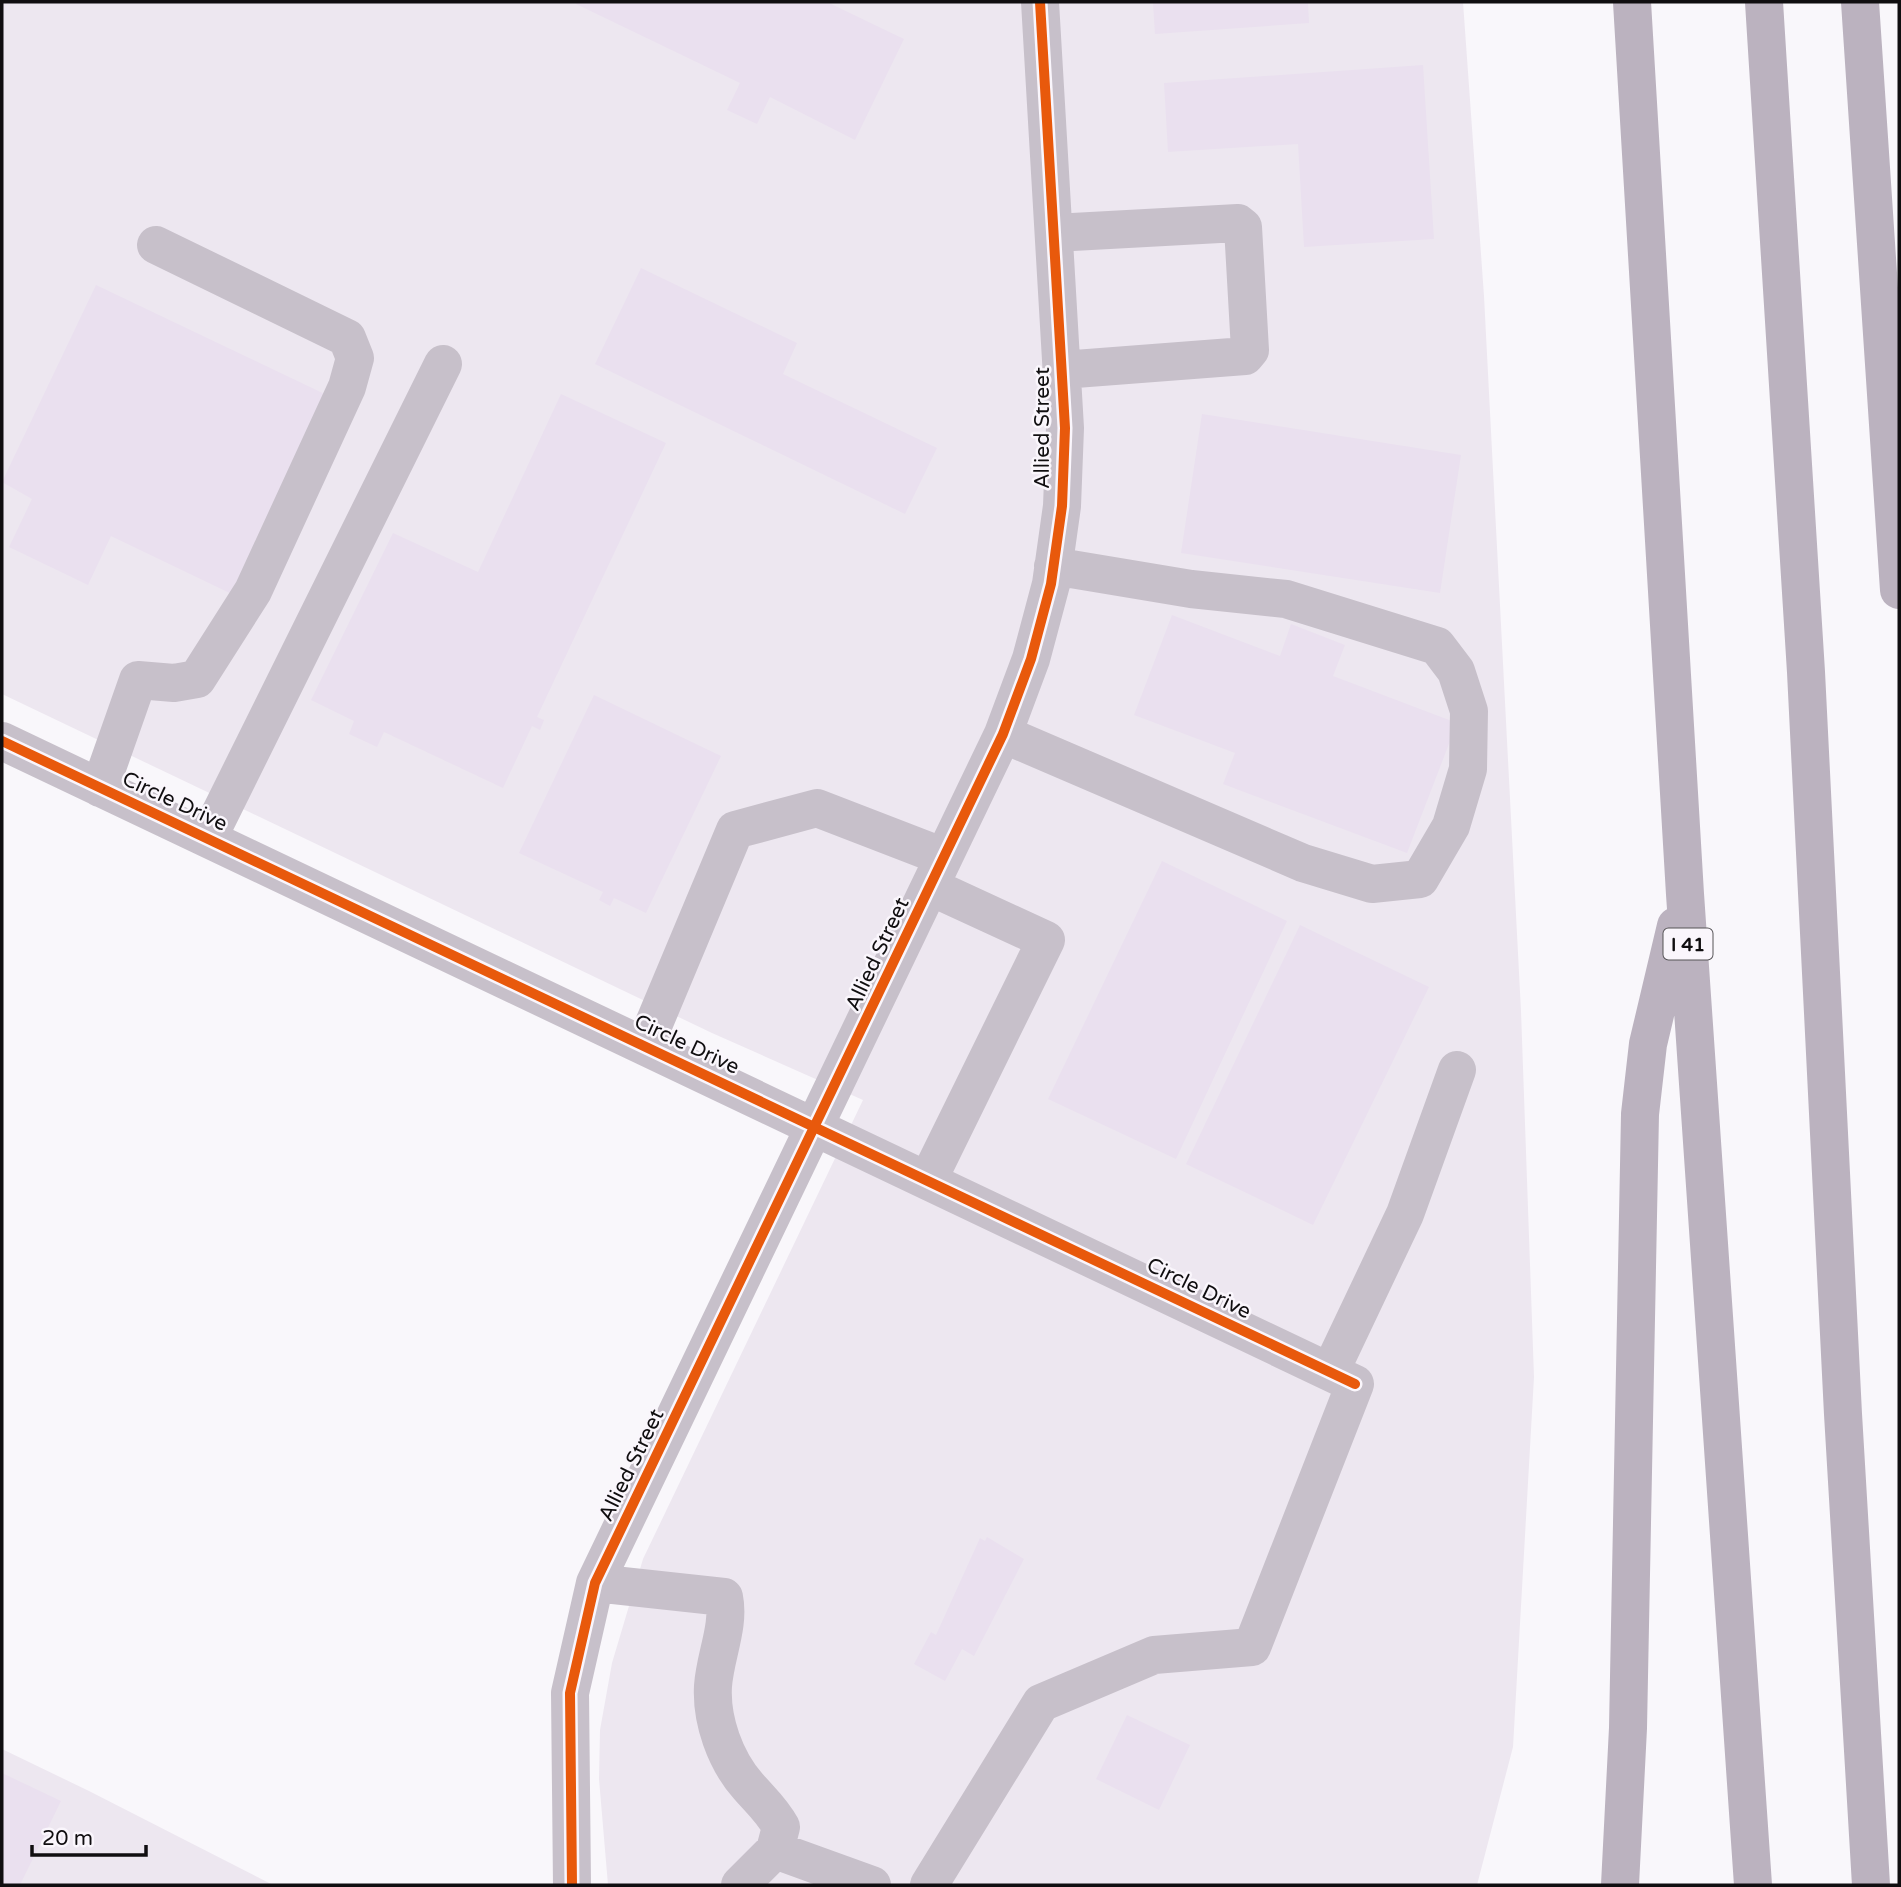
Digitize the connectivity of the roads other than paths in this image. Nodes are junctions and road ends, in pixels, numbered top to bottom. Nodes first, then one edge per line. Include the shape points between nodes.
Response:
1 (1040, 2) edge
2 (1632, 2) edge
3 (1764, 2) edge
4 (1860, 2) edge
5 (1054, 233) junction
6 (156, 245) dead end
7 (443, 364) dead end
8 (1062, 370) junction
9 (1053, 566) junction
10 (1899, 590) edge
11 (1003, 733) junction
12 (2, 741) edge
13 (100, 788) junction
14 (208, 838) junction
15 (937, 872) junction
16 (1685, 894) junction
17 (645, 1045) junction
18 (1457, 1070) dead end
19 (817, 1127) junction
20 (928, 1180) junction
21 (1342, 1378) junction
22 (595, 1583) junction
23 (775, 1850) junction
24 (572, 1885) edge
25 (740, 1885) edge
26 (872, 1885) edge
27 (929, 1885) edge
28 (1620, 1885) edge
29 (1753, 1885) edge
30 (1871, 1885) edge

1 - 5 street, Allied Street
2 - 16 highway, I 41
3 - 30 highway via 1807,686
4 - 10 highway
5 - 8 street, Allied Street
5 - 8 street via 1238,223 1243,227 1250,350 1245,356
6 - 13 street via 347,338 355,358 347,387 253,591 197,680 138,680
7 - 14 street
8 - 9 street, Allied Street via 1065,441
9 - 11 street, Allied Street via 1031,659
9 - 11 street via 1286,599 1437,646 1456,671 1469,711 1468,769 1451,826 1420,879 1372,884 1303,863
11 - 15 street, Allied Street
12 - 13 street, Circle Drive
13 - 14 street, Circle Drive
14 - 17 street, Circle Drive
15 - 17 street via 817,808 735,830
15 - 19 street, Allied Street
15 - 20 street via 1046,940
16 - 28 highway via 1650,1032 1640,1114 1628,1728
16 - 29 highway, I 41
17 - 19 street, Circle Drive
18 - 21 street
19 - 20 street, Circle Drive
19 - 22 street, Allied Street
20 - 21 street, Circle Drive
21 - 27 street via 1252,1647 1154,1655 1041,1703
22 - 23 street via 724,1597 727,1614 713,1688 717,1728 735,1769 770,1807 781,1827
22 - 24 street, Allied Street via 570,1693
23 - 25 street
23 - 26 street

